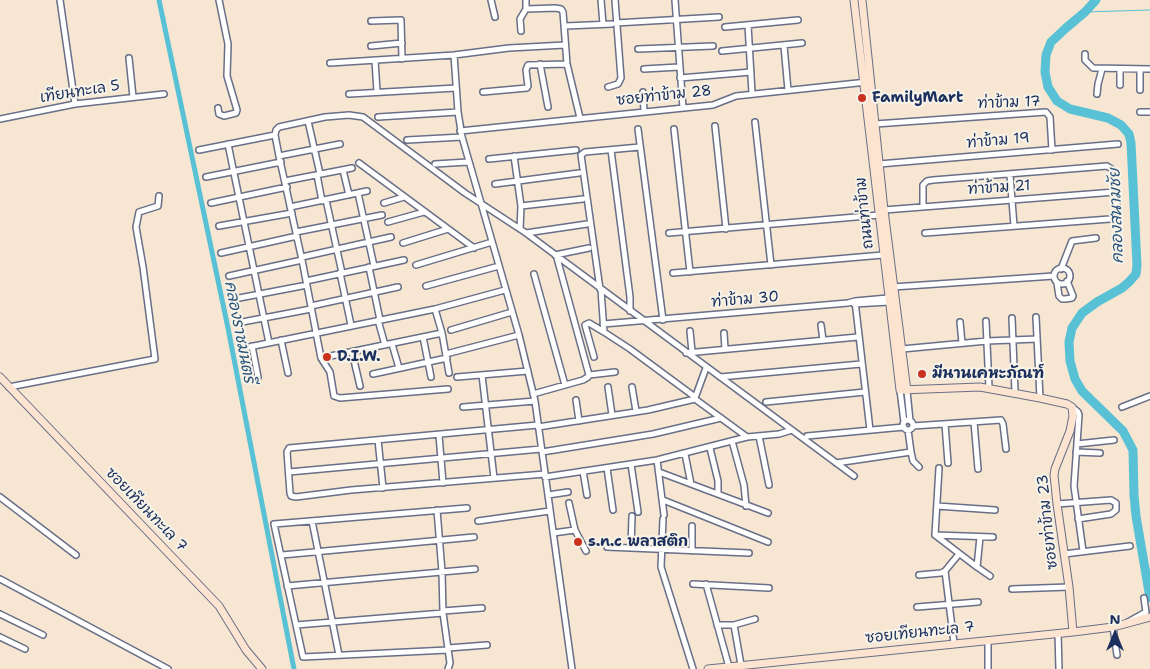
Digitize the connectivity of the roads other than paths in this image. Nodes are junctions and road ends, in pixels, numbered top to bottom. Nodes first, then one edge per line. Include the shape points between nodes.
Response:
1 (60, 0) edge
2 (219, 0) edge
3 (491, 0) edge
4 (526, 0) edge
5 (601, 0) edge
6 (615, 0) edge
7 (675, 0) edge
8 (854, 0) edge
9 (862, 0) edge
10 (526, 9) junction
11 (494, 17) dead end
12 (719, 17) dead end
13 (676, 19) junction
14 (798, 20) dead end
15 (371, 21) dead end
16 (614, 23) junction
17 (603, 24) junction
18 (748, 24) junction
19 (564, 26) junction
20 (724, 27) dead end
21 (521, 31) dead end
22 (402, 43) junction
23 (802, 44) dead end
24 (565, 45) junction
25 (371, 46) dead end
26 (713, 46) dead end
27 (784, 46) junction
28 (678, 47) junction
29 (750, 49) junction
30 (638, 50) dead end
31 (722, 51) dead end
32 (1085, 54) dead end
33 (454, 55) junction
34 (130, 58) dead end
35 (402, 59) junction
36 (375, 60) junction
37 (330, 63) dead end
38 (540, 64) junction
39 (567, 64) junction
40 (679, 67) junction
41 (1102, 69) junction
42 (1120, 69) junction
43 (1140, 69) junction
44 (1150, 69) edge
45 (644, 70) dead end
46 (751, 72) junction
47 (680, 78) junction
48 (867, 82) junction
49 (1120, 85) dead end
50 (608, 87) dead end
51 (456, 88) junction
52 (788, 90) junction
53 (1140, 90) dead end
54 (376, 92) junction
55 (483, 92) dead end
56 (643, 92) dead end
57 (752, 93) junction
58 (164, 94) dead end
59 (349, 94) dead end
60 (1097, 94) dead end
61 (133, 97) junction
62 (75, 104) junction
63 (548, 106) dead end
64 (218, 108) dead end
65 (683, 108) junction
66 (458, 112) junction
67 (644, 112) junction
68 (1140, 112) dead end
69 (1150, 112) edge
70 (378, 117) dead end
71 (580, 118) junction
72 (0, 119) edge
73 (308, 121) junction
74 (755, 122) dead end
75 (875, 124) junction
76 (715, 126) dead end
77 (638, 129) dead end
78 (674, 129) dead end
79 (460, 131) junction
80 (276, 135) junction
81 (462, 137) junction
82 (407, 140) dead end
83 (228, 144) junction
84 (340, 144) dead end
85 (1118, 144) dead end
86 (640, 147) junction
87 (199, 150) dead end
88 (314, 150) junction
89 (576, 150) dead end
90 (611, 150) junction
91 (1052, 150) junction
92 (514, 156) junction
93 (280, 159) junction
94 (489, 159) dead end
95 (468, 162) junction
96 (359, 163) dead end
97 (435, 164) dead end
98 (879, 164) junction
99 (352, 168) dead end
100 (343, 170) junction
101 (234, 171) junction
102 (579, 173) dead end
103 (318, 175) junction
104 (1010, 175) junction
105 (206, 177) dead end
106 (518, 181) junction
107 (286, 184) junction
108 (495, 184) dead end
109 (367, 191) dead end
110 (1116, 192) junction
111 (358, 193) junction
112 (349, 195) junction
113 (159, 196) dead end
114 (239, 197) junction
115 (404, 197) junction
116 (583, 199) dead end
117 (324, 200) junction
118 (1012, 200) junction
119 (211, 203) dead end
120 (384, 203) dead end
121 (480, 203) junction
122 (521, 206) junction
123 (923, 206) junction
124 (291, 210) junction
125 (424, 212) junction
126 (881, 213) junction
127 (382, 214) dead end
128 (363, 218) junction
129 (244, 221) junction
130 (388, 222) dead end
131 (332, 224) junction
132 (587, 224) dead end
133 (767, 225) junction
134 (220, 226) dead end
135 (1014, 226) junction
136 (448, 229) junction
137 (520, 229) junction
138 (726, 229) junction
139 (686, 232) junction
140 (526, 233) junction
141 (669, 233) dead end
142 (297, 234) junction
143 (925, 234) dead end
144 (391, 237) dead end
145 (1096, 238) dead end
146 (368, 242) junction
147 (492, 242) junction
148 (403, 243) dead end
149 (250, 246) junction
150 (474, 248) junction
151 (588, 248) dead end
152 (337, 249) junction
153 (221, 253) dead end
154 (883, 254) junction
155 (556, 257) junction
156 (302, 259) junction
157 (404, 260) dead end
158 (416, 265) dead end
159 (771, 265) junction
160 (499, 266) junction
161 (371, 267) junction
162 (1060, 269) junction
163 (254, 271) junction
164 (690, 272) junction
165 (341, 273) junction
166 (673, 273) dead end
167 (534, 274) dead end
168 (229, 276) dead end
169 (1054, 276) junction
170 (1067, 281) junction
171 (306, 283) junction
172 (1057, 283) junction
173 (426, 286) dead end
174 (398, 287) dead end
175 (893, 287) junction
176 (505, 290) junction
177 (600, 290) junction
178 (374, 292) junction
179 (259, 294) junction
180 (234, 299) dead end
181 (345, 299) junction
182 (888, 300) junction
183 (855, 302) junction
184 (311, 308) junction
185 (435, 309) junction
186 (630, 311) junction
187 (512, 312) junction
188 (1036, 317) dead end
189 (264, 318) junction
190 (1012, 318) dead end
191 (379, 320) junction
192 (663, 320) junction
193 (986, 321) dead end
194 (237, 322) dead end
195 (644, 322) junction
196 (960, 322) dead end
197 (603, 324) junction
198 (351, 325) junction
199 (822, 325) dead end
200 (451, 330) dead end
201 (690, 331) dead end
202 (316, 332) junction
203 (604, 332) junction
204 (442, 333) junction
205 (724, 333) dead end
206 (519, 334) junction
207 (423, 337) junction
208 (858, 337) junction
209 (1037, 339) junction
210 (282, 340) junction
211 (823, 340) junction
212 (1013, 340) junction
213 (987, 342) junction
214 (269, 343) junction
215 (392, 344) junction
216 (962, 344) junction
217 (385, 345) junction
218 (252, 346) junction
219 (244, 348) dead end
220 (724, 349) junction
221 (902, 349) junction
222 (352, 352) junction
223 (689, 353) junction
224 (446, 356) junction
225 (594, 357) dead end
226 (321, 358) junction
227 (428, 362) junction
228 (861, 364) junction
229 (399, 368) junction
230 (706, 368) junction
231 (528, 371) junction
232 (615, 372) dead end
233 (288, 373) dead end
234 (449, 373) dead end
235 (373, 374) dead end
236 (482, 375) junction
237 (589, 375) junction
238 (0, 377) edge
239 (258, 377) dead end
240 (456, 377) dead end
241 (720, 377) junction
242 (431, 378) dead end
243 (564, 385) junction
244 (360, 386) dead end
245 (9, 387) junction
246 (608, 387) dead end
247 (632, 387) dead end
248 (989, 388) junction
249 (448, 389) dead end
250 (904, 390) junction
251 (865, 392) junction
252 (1015, 392) junction
253 (533, 394) junction
254 (1150, 396) edge
255 (695, 398) junction
256 (1040, 398) junction
257 (576, 400) dead end
258 (535, 401) junction
259 (766, 402) dead end
260 (486, 405) junction
261 (463, 407) dead end
262 (1072, 407) junction
263 (1122, 407) dead end
264 (636, 412) junction
265 (612, 416) junction
266 (721, 418) junction
267 (579, 421) junction
268 (974, 422) junction
269 (945, 424) junction
270 (908, 425) junction
271 (538, 426) junction
272 (489, 429) junction
273 (792, 430) junction
274 (870, 430) junction
275 (438, 435) junction
276 (759, 436) junction
277 (808, 436) dead end
278 (747, 437) junction
279 (378, 440) junction
280 (1114, 440) dead end
281 (732, 441) junction
282 (1076, 444) junction
283 (710, 448) junction
284 (1006, 449) dead end
285 (542, 450) junction
286 (911, 452) junction
287 (1076, 452) junction
288 (1100, 452) dead end
289 (492, 453) junction
290 (685, 454) junction
291 (441, 457) junction
292 (658, 460) junction
293 (836, 463) junction
294 (948, 463) dead end
295 (381, 464) junction
296 (632, 464) junction
297 (919, 467) dead end
298 (607, 468) junction
299 (940, 468) dead end
300 (978, 469) dead end
301 (583, 471) junction
302 (289, 472) junction
303 (659, 472) junction
304 (545, 475) junction
305 (854, 476) dead end
306 (494, 478) junction
307 (443, 483) junction
308 (691, 484) junction
309 (769, 485) dead end
310 (383, 488) junction
311 (568, 492) dead end
312 (548, 494) junction
313 (718, 494) junction
314 (587, 495) dead end
315 (0, 497) edge
316 (663, 500) junction
317 (569, 503) dead end
318 (1075, 503) junction
319 (1057, 504) junction
320 (746, 506) junction
321 (937, 506) junction
322 (467, 508) dead end
323 (437, 510) junction
324 (613, 510) dead end
325 (994, 510) dead end
326 (550, 511) junction
327 (638, 512) dead end
328 (768, 513) dead end
329 (632, 516) dead end
330 (1078, 518) junction
331 (312, 521) junction
332 (478, 521) dead end
333 (692, 526) dead end
334 (575, 530) junction
335 (553, 532) junction
336 (934, 534) junction
337 (474, 537) dead end
338 (980, 537) junction
339 (993, 538) dead end
340 (439, 540) junction
341 (768, 542) dead end
342 (1130, 546) dead end
343 (607, 547) dead end
344 (631, 548) junction
345 (318, 550) junction
346 (661, 550) junction
347 (586, 551) dead end
348 (692, 551) junction
349 (1083, 551) junction
350 (749, 553) dead end
351 (282, 554) junction
352 (959, 554) junction
353 (1064, 554) junction
354 (76, 555) dead end
355 (977, 567) junction
356 (475, 569) dead end
357 (945, 570) junction
358 (442, 572) junction
359 (919, 575) dead end
360 (990, 576) dead end
361 (0, 579) edge
362 (325, 582) junction
363 (693, 584) dead end
364 (706, 584) junction
365 (288, 586) junction
366 (1069, 587) junction
367 (769, 588) dead end
368 (1012, 589) dead end
369 (1144, 598) dead end
370 (978, 602) dead end
371 (949, 605) junction
372 (917, 607) dead end
373 (482, 608) dead end
374 (443, 612) junction
375 (0, 614) edge
376 (1150, 617) edge
377 (755, 619) dead end
378 (332, 621) junction
379 (1123, 624) junction
380 (296, 625) junction
381 (716, 625) junction
382 (734, 625) junction
383 (1113, 627) junction
384 (1073, 632) junction
385 (1058, 633) junction
386 (43, 635) dead end
387 (0, 637) edge
388 (988, 640) junction
389 (954, 643) junction
390 (487, 645) dead end
391 (25, 649) dead end
392 (448, 649) junction
393 (339, 655) junction
394 (1118, 655) dead end
395 (741, 665) junction
396 (449, 666) edge
397 (729, 666) junction
398 (168, 669) edge
399 (262, 669) edge
400 (453, 669) edge
401 (572, 669) edge
402 (693, 669) edge
403 (710, 669) edge
404 (988, 669) edge
405 (1059, 669) edge

1 - 62 street
2 - 64 street via 228,44 228,76 237,110 224,116
3 - 11 street
4 - 10 street
5 - 17 street
6 - 16 street
7 - 13 street
8 - 48 street, ถนนท่าข้าม
9 - 48 street, ถนนท่าข้าม
10 - 19 street via 561,9
10 - 21 street via 520,19
12 - 13 street
13 - 16 street
13 - 28 street
14 - 18 street
15 - 22 street via 401,20
16 - 17 street
16 - 50 street via 621,78 618,84
17 - 19 street
18 - 20 street
18 - 29 street
19 - 24 street
22 - 25 street
22 - 35 street
23 - 27 street
24 - 33 street
24 - 39 street
26 - 28 street
27 - 29 street
27 - 52 street
28 - 30 street
28 - 40 street
29 - 31 street
29 - 46 street
32 - 41 street via 1088,64
33 - 35 street
33 - 51 street
34 - 61 street
35 - 36 street
36 - 37 street
36 - 54 street
38 - 39 street
38 - 55 street via 526,67 527,88
38 - 63 street
39 - 71 street
40 - 45 street
40 - 47 street
41 - 42 street
41 - 60 street
42 - 43 street
42 - 49 street
43 - 44 street
43 - 53 street
46 - 47 street
46 - 57 street
47 - 65 street
48 - 52 street, ซอยท่าข้าม 28
48 - 75 street, ถนนท่าข้าม
48 - 126 street, ถนนท่าข้าม
51 - 54 street
51 - 66 street
52 - 57 street, ซอยท่าข้าม 28
54 - 59 street
56 - 67 street
57 - 65 street, ซอยท่าข้าม 28 via 713,105
58 - 61 street, เทียนทะเล 5
61 - 62 street, เทียนทะเล 5
62 - 72 street, เทียนทะเล 5
65 - 67 street, ซอยท่าข้าม 28
66 - 70 street
66 - 79 street
67 - 71 street, ซอยท่าข้าม 28
68 - 69 street
71 - 79 street, ซอยท่าข้าม 28
73 - 80 street via 280,127
73 - 88 street
73 - 121 street via 349,115 363,117
74 - 133 street
75 - 91 street, ท่าข้าม 17 via 1046,112 1050,117
75 - 98 street, ถนนท่าข้าม
76 - 138 street
77 - 86 street
78 - 139 street
79 - 81 street
80 - 83 street
80 - 93 street
81 - 82 street
81 - 95 street
83 - 87 street
83 - 101 street
84 - 88 street
85 - 91 street, ท่าข้าม 19
86 - 90 street
86 - 192 street
88 - 93 street
88 - 103 street
89 - 92 street
90 - 177 street via 581,155
90 - 186 street
91 - 98 street, ท่าข้าม 19
92 - 94 street
92 - 106 street
93 - 101 street
93 - 107 street
95 - 97 street
95 - 121 street
96 - 115 street
98 - 126 street, ถนนท่าข้าม
99 - 100 street
100 - 103 street
100 - 112 street
101 - 105 street
101 - 114 street
102 - 106 street
103 - 107 street
103 - 117 street
104 - 110 street via 1107,166 1113,170
104 - 118 street
104 - 123 street via 927,181 923,185
106 - 108 street
106 - 122 street
107 - 114 street
107 - 124 street
109 - 111 street
110 - 118 street, ท่าข้าม 21
110 - 135 street via 1118,213 1113,219
111 - 112 street
111 - 128 street
112 - 117 street
113 - 245 street via 158,206 139,212 136,227 155,359
114 - 119 street
114 - 129 street
115 - 120 street
115 - 125 street
116 - 122 street
117 - 124 street
117 - 131 street
118 - 123 street, ท่าข้าม 21
118 - 135 street
121 - 137 street
121 - 147 street
122 - 137 street
123 - 126 street, ท่าข้าม 21
124 - 129 street
124 - 142 street
125 - 130 street
125 - 136 street
126 - 133 street, ท่าข้าม 21
126 - 154 street, ถนนท่าข้าม
126 - 175 street, ถนนท่าข้าม
127 - 128 street
128 - 131 street
128 - 146 street
129 - 134 street
129 - 149 street
131 - 142 street
131 - 152 street
132 - 140 street
133 - 138 street, ท่าข้าม 21
133 - 159 street
135 - 143 street
136 - 148 street
136 - 150 street
137 - 140 street
138 - 139 street, ท่าข้าม 21
139 - 141 street, ท่าข้าม 21
139 - 164 street
140 - 155 street
142 - 149 street
142 - 156 street
144 - 146 street
145 - 162 street via 1072,240
146 - 152 street
146 - 161 street
147 - 150 street
147 - 160 street
149 - 153 street
149 - 163 street
150 - 158 street
151 - 155 street
152 - 156 street
152 - 165 street
154 - 159 street
154 - 182 street, ถนนท่าข้าม
155 - 177 street
155 - 237 street
156 - 163 street
156 - 171 street
157 - 161 street
159 - 164 street
160 - 173 street
160 - 176 street
161 - 165 street
161 - 178 street
162 - 169 street
162 - 170 street via 1068,272
163 - 168 street
163 - 179 street
164 - 166 street
165 - 171 street
165 - 181 street
167 - 243 street
169 - 172 street
169 - 175 street
170 - 172 street
170 - 172 street via 1072,298 1062,299 1059,296
171 - 179 street
171 - 184 street
174 - 178 street
175 - 221 street, ถนนท่าข้าม
176 - 185 street
176 - 187 street
177 - 186 street
177 - 197 street
178 - 181 street
178 - 191 street
179 - 180 street
179 - 189 street
181 - 184 street
181 - 198 street
182 - 183 street, ท่าข้าม 30
182 - 250 street, ถนนท่าข้าม
183 - 192 street, ท่าข้าม 30
183 - 208 street
184 - 189 street
184 - 202 street
185 - 191 street
185 - 204 street
186 - 195 street
187 - 200 street
187 - 206 street
188 - 209 street
189 - 194 street
189 - 214 street
190 - 212 street
191 - 198 street
191 - 217 street
192 - 195 street, ท่าข้าม 30
193 - 213 street
195 - 197 street, ท่าข้าม 30
195 - 223 street
196 - 216 street
197 - 203 street
198 - 202 street
199 - 211 street
201 - 223 street
202 - 210 street
202 - 226 street
203 - 225 street via 592,324 585,325
203 - 255 street
204 - 207 street
204 - 224 street
205 - 220 street
206 - 224 street
206 - 231 street
207 - 215 street
207 - 227 street
208 - 211 street
208 - 228 street
209 - 212 street
209 - 256 street
210 - 214 street
210 - 233 street
211 - 220 street
212 - 213 street
212 - 252 street
213 - 216 street
213 - 248 street
214 - 218 street
215 - 217 street
215 - 229 street
216 - 221 street
217 - 222 street
218 - 219 street
218 - 239 street
220 - 223 street
221 - 250 street, ถนนท่าข้าม
222 - 226 street
222 - 244 street
223 - 230 street
224 - 227 street
224 - 234 street
226 - 249 street via 330,372 333,394 337,397
227 - 229 street
227 - 242 street
228 - 241 street
228 - 251 street
229 - 235 street
230 - 241 street
230 - 255 street
231 - 236 street
231 - 253 street
232 - 237 street
236 - 240 street
236 - 260 street
237 - 243 street via 586,379
238 - 245 street, ซอยเทียนทะเล 7
241 - 273 street
243 - 253 street
245 - 399 street, ซอยเทียนทะเล 7 via 220,606 246,650
246 - 265 street
247 - 264 street
248 - 250 street
248 - 252 street
250 - 270 street, ถนนท่าข้าม
251 - 259 street
251 - 274 street
252 - 256 street
253 - 258 street
254 - 263 street
255 - 264 street
255 - 266 street
256 - 262 street
257 - 267 street
258 - 260 street
258 - 271 street
260 - 261 street
260 - 272 street
262 - 282 street via 1079,415
262 - 319 street, ซอยท่าข้าม 23 via 1070,431 1055,468
264 - 265 street
265 - 267 street
266 - 278 street
266 - 285 street via 653,434
267 - 271 street
268 - 269 street
268 - 284 street via 1001,420
268 - 300 street
269 - 270 street
269 - 294 street
270 - 274 street
270 - 286 street, ถนนท่าข้าม
271 - 272 street
271 - 285 street
272 - 275 street
272 - 289 street
273 - 276 street
273 - 293 street
274 - 277 street
275 - 279 street
275 - 291 street
276 - 278 street
276 - 309 street
278 - 281 street
279 - 295 street
279 - 302 street via 289,448
280 - 282 street
281 - 283 street
281 - 320 street
282 - 287 street
283 - 290 street
283 - 313 street
285 - 289 street
285 - 304 street
286 - 293 street
286 - 297 street
287 - 288 street
287 - 318 street
289 - 291 street
289 - 306 street
290 - 292 street
290 - 308 street
291 - 295 street
291 - 307 street
292 - 296 street
292 - 303 street
293 - 305 street
295 - 302 street
295 - 310 street
296 - 298 street
296 - 327 street
298 - 301 street
298 - 324 street
299 - 321 street
301 - 304 street
301 - 314 street
302 - 310 street via 293,497
303 - 308 street
303 - 316 street
304 - 306 street
304 - 312 street
306 - 307 street
307 - 310 street
308 - 313 street
311 - 312 street
312 - 326 street
313 - 320 street
315 - 354 street
316 - 341 street
316 - 346 street
317 - 334 street
318 - 319 street
318 - 330 street
318 - 330 street via 1111,500 1116,503 1116,510 1111,514
319 - 353 street, ซอยท่าข้าม 23
320 - 328 street
321 - 325 street
321 - 336 street
322 - 323 street
323 - 331 street
323 - 340 street
326 - 332 street
326 - 335 street
329 - 344 street
330 - 349 street
331 - 345 street
331 - 351 street via 274,524
333 - 348 street
334 - 335 street
334 - 347 street
335 - 401 street
336 - 338 street
336 - 352 street
337 - 340 street
338 - 339 street
338 - 355 street
340 - 345 street
340 - 358 street
342 - 349 street
343 - 344 street
344 - 346 street
345 - 351 street
345 - 362 street
346 - 348 street
346 - 402 street via 662,574
348 - 350 street
349 - 353 street
351 - 365 street
352 - 355 street
352 - 357 street
353 - 366 street, ซอยท่าข้าม 23
355 - 360 street
356 - 358 street
357 - 359 street
357 - 371 street
358 - 362 street
358 - 374 street
361 - 398 street
362 - 365 street
362 - 378 street
363 - 364 street
364 - 367 street
364 - 381 street
365 - 380 street
366 - 368 street
366 - 384 street, ซอยท่าข้าม 23
369 - 379 street via 1146,612
370 - 371 street
371 - 372 street
371 - 389 street
373 - 374 street
374 - 378 street
374 - 392 street
375 - 386 street
376 - 379 street, ซอยเทียนทะเล 7
377 - 382 street
378 - 380 street
378 - 393 street
379 - 383 street, ซอยเทียนทะเล 7
380 - 393 street via 303,657
381 - 382 street
381 - 397 street
382 - 395 street
383 - 384 street, ซอยเทียนทะเล 7
383 - 394 street
384 - 385 street, ซอยเทียนทะเล 7
385 - 388 street, ซอยเทียนทะเล 7
385 - 405 street
387 - 391 street
388 - 389 street, ซอยเทียนทะเล 7
388 - 404 street
389 - 395 street, ซอยเทียนทะเล 7
390 - 392 street
392 - 393 street
392 - 396 street
395 - 397 street, ซอยเทียนทะเล 7
396 - 400 street
397 - 403 street, ซอยเทียนทะเล 7

